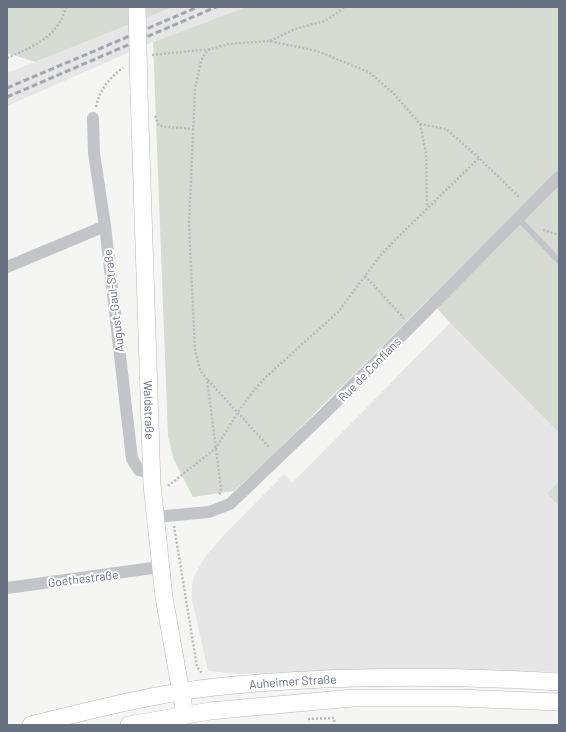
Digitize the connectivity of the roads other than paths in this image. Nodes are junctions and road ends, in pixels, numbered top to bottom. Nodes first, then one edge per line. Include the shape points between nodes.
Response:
1 (137, 7) edge
2 (93, 118) dead end
3 (559, 178) edge
4 (518, 218) junction
5 (105, 226) junction
6 (559, 261) edge
7 (7, 267) edge
8 (151, 473) junction
9 (164, 516) junction
10 (160, 567) junction
11 (7, 588) edge
12 (559, 682) edge
13 (181, 692) junction
14 (559, 702) edge
15 (186, 720) edge
16 (32, 725) edge
17 (129, 725) edge

1 - 8 main road, Waldstraße, bridge
2 - 5 street, August-Gaul-Straße via 94,153
3 - 4 street, Rue de Conflans
4 - 6 lane
4 - 9 street, Rue de Conflans via 230,504 216,510
5 - 7 street
5 - 8 street, August-Gaul-Straße via 132,459 139,470
8 - 9 main road, Waldstraße
9 - 10 main road, Waldstraße
10 - 11 street, Goethestraße
10 - 13 main road, Waldstraße
12 - 13 main road, Auheimer Straße via 331,679 215,687
13 - 15 main road, Waldstraße
13 - 16 main road, Auheimer Straße
14 - 15 main road, Auheimer Straße via 360,698 276,704
15 - 17 main road, Auheimer Straße

